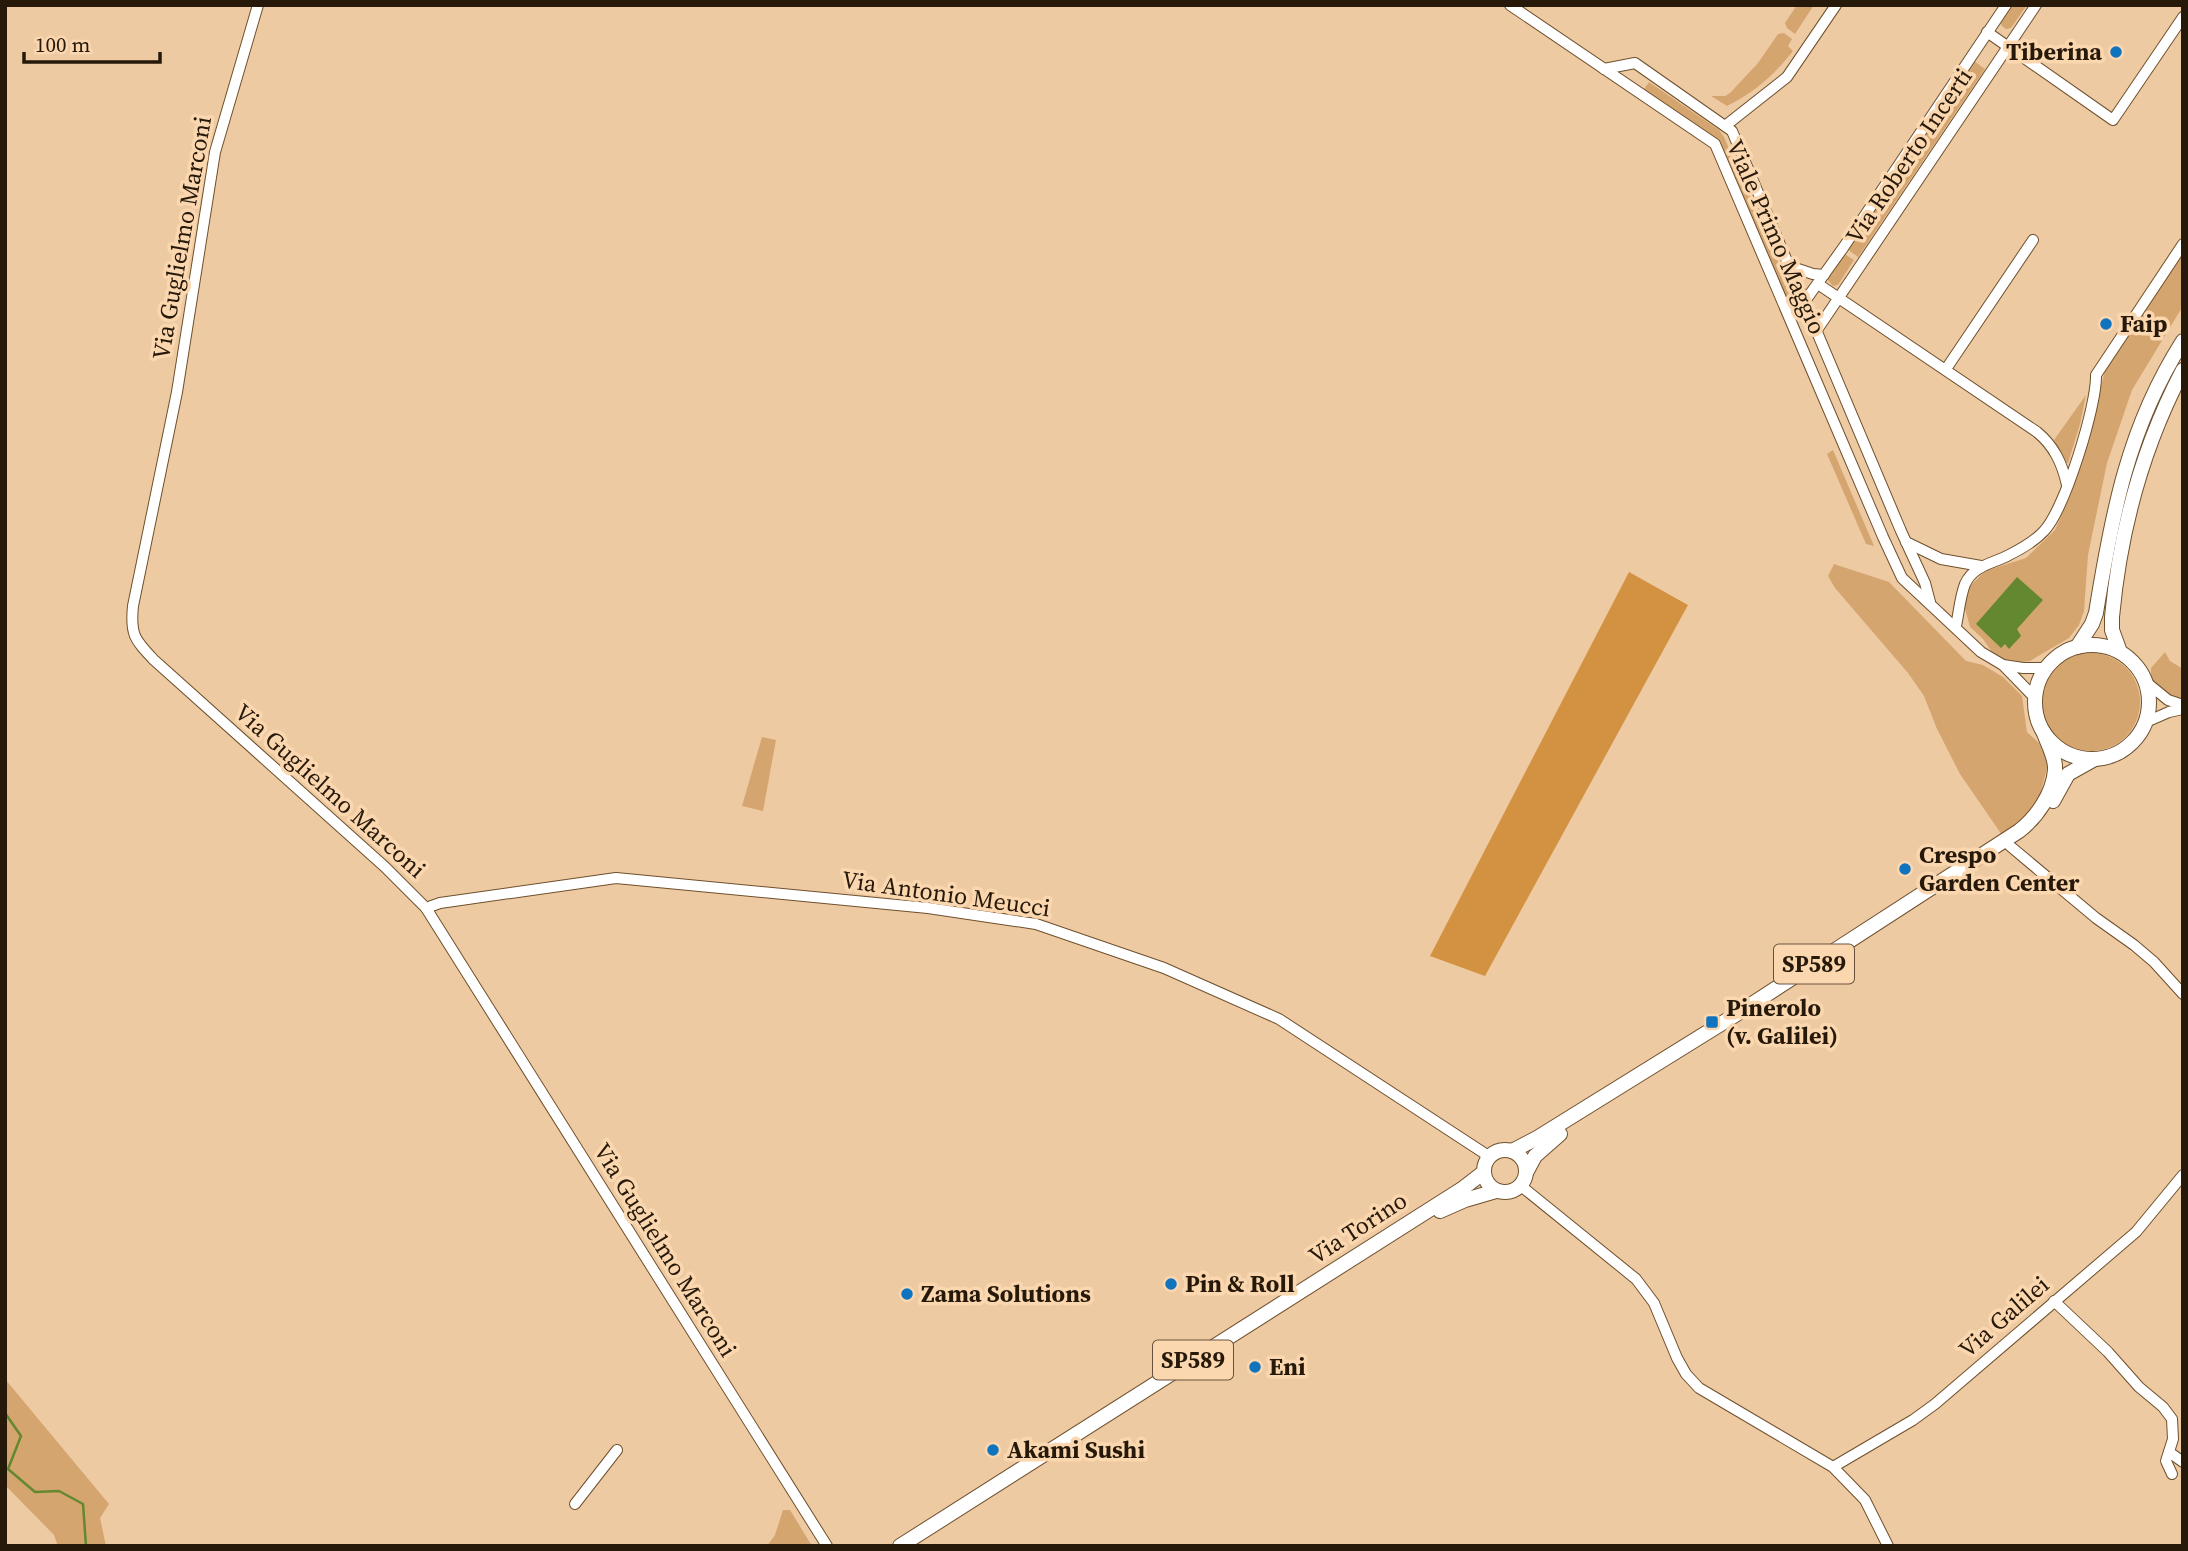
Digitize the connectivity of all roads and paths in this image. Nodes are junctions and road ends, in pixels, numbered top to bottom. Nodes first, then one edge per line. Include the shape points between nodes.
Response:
1 (258, 5) edge
2 (1510, 5) edge
3 (1836, 5) edge
4 (2006, 5) edge
5 (2036, 5) edge
6 (2183, 17) edge
7 (1987, 33) junction
8 (2007, 46) junction
9 (1604, 69) junction
10 (1725, 125) junction
11 (2034, 240) dead end
12 (2183, 244) edge
13 (1789, 266) junction
14 (1821, 279) junction
15 (1839, 297) junction
16 (1805, 301) junction
17 (1810, 314) junction
18 (1792, 323) junction
19 (1816, 330) junction
20 (2183, 341) edge
21 (1946, 369) junction
22 (2183, 370) edge
23 (2067, 485) junction
24 (1901, 531) junction
25 (1883, 537) junction
26 (1906, 542) junction
27 (1981, 566) junction
28 (1930, 602) junction
29 (1956, 626) junction
30 (2077, 647) junction
31 (2120, 652) junction
32 (2003, 665) junction
33 (2046, 668) junction
34 (2146, 682) junction
35 (2035, 698) junction
36 (2183, 707) edge
37 (2146, 722) junction
38 (2044, 733) junction
39 (2093, 760) junction
40 (2010, 846) junction
41 (426, 908) junction
42 (2183, 995) edge
43 (1512, 1151) junction
44 (1490, 1157) junction
45 (1527, 1171) junction
46 (1484, 1172) junction
47 (2183, 1175) edge
48 (1521, 1186) junction
49 (1496, 1191) junction
50 (2054, 1301) junction
51 (617, 1450) dead end
52 (2169, 1452) junction
53 (2183, 1462) edge
54 (1833, 1467) junction
55 (2172, 1474) dead end
56 (575, 1504) dead end
57 (823, 1543) edge
58 (900, 1546) edge
59 (913, 1546) edge
60 (1888, 1546) edge

1 - 41 street, Via Guglielmo Marconi via 215,152 177,392 131,626 134,637 154,660
2 - 9 street
3 - 10 street via 1787,77
4 - 7 street, Via Roberto Incerti
5 - 8 street, Via Roberto Incerti
6 - 8 street via 2113,120
7 - 8 street
7 - 14 street, Via Roberto Incerti
8 - 15 street, Via Roberto Incerti
9 - 10 street, Viale Primo Maggio via 1634,63
9 - 18 street, Viale Primo Maggio via 1715,144
10 - 13 street, Viale Primo Maggio via 1732,131
11 - 21 street
12 - 23 street via 2096,374 2096,388
13 - 14 street
13 - 16 street, Viale Primo Maggio
14 - 15 street
14 - 16 street, Via Roberto Incerti
15 - 19 street, Via Roberto Incerti
15 - 21 street
16 - 17 street, Viale Primo Maggio
17 - 18 street
17 - 19 street, Viale Primo Maggio
18 - 25 street, Viale Primo Maggio
19 - 24 street, Viale Primo Maggio
20 - 30 main road via 2155,390 2125,466 2096,613
21 - 23 street via 2047,440 2063,466
22 - 31 main road via 2151,436 2130,504 2112,617
23 - 27 street via 2055,516 2033,542
24 - 25 street
24 - 26 street, Viale Primo Maggio
25 - 28 street, Viale Primo Maggio via 1902,578
26 - 27 street via 1941,559
26 - 28 street, Viale Primo Maggio
27 - 29 street via 1966,582
28 - 29 street, Viale Primo Maggio
29 - 32 street, Viale Primo Maggio
30 - 31 main road via 2091,645
30 - 33 main road
31 - 34 main road
32 - 33 street
32 - 35 street, Viale Primo Maggio
33 - 35 main road
34 - 36 street
34 - 37 main road
35 - 38 main road, SP589
36 - 37 street
37 - 39 main road, SP589 via 2126,749
38 - 39 main road via 2064,752
38 - 43 main road, SP589 via 2053,758 2053,780 2035,816 2019,831 1701,1036
39 - 40 main road, SP589 via 2068,774 2043,820
40 - 42 street via 2154,962
40 - 45 main road, SP589 via 1572,1125 1547,1143
41 - 44 street, Via Antonio Meucci via 616,878 1036,923 1164,968 1279,1018
41 - 57 street, Via Guglielmo Marconi
43 - 44 main road, SP589 via 1498,1151
43 - 45 main road via 1523,1158
44 - 46 main road
45 - 48 main road, SP589
46 - 49 main road
46 - 58 main road, Via Torino / SP589
47 - 50 street, Via Galilei via 2146,1222
48 - 49 main road, SP589 via 1513,1192
48 - 54 street via 1636,1279 1654,1303 1676,1358 1699,1388
49 - 59 main road, Via Torino / SP589 via 1425,1220
50 - 52 street via 2163,1407 2172,1419
50 - 54 street, Via Galilei via 1913,1420
51 - 56 street
52 - 53 street
52 - 55 street via 2166,1461
54 - 60 street via 1865,1500

